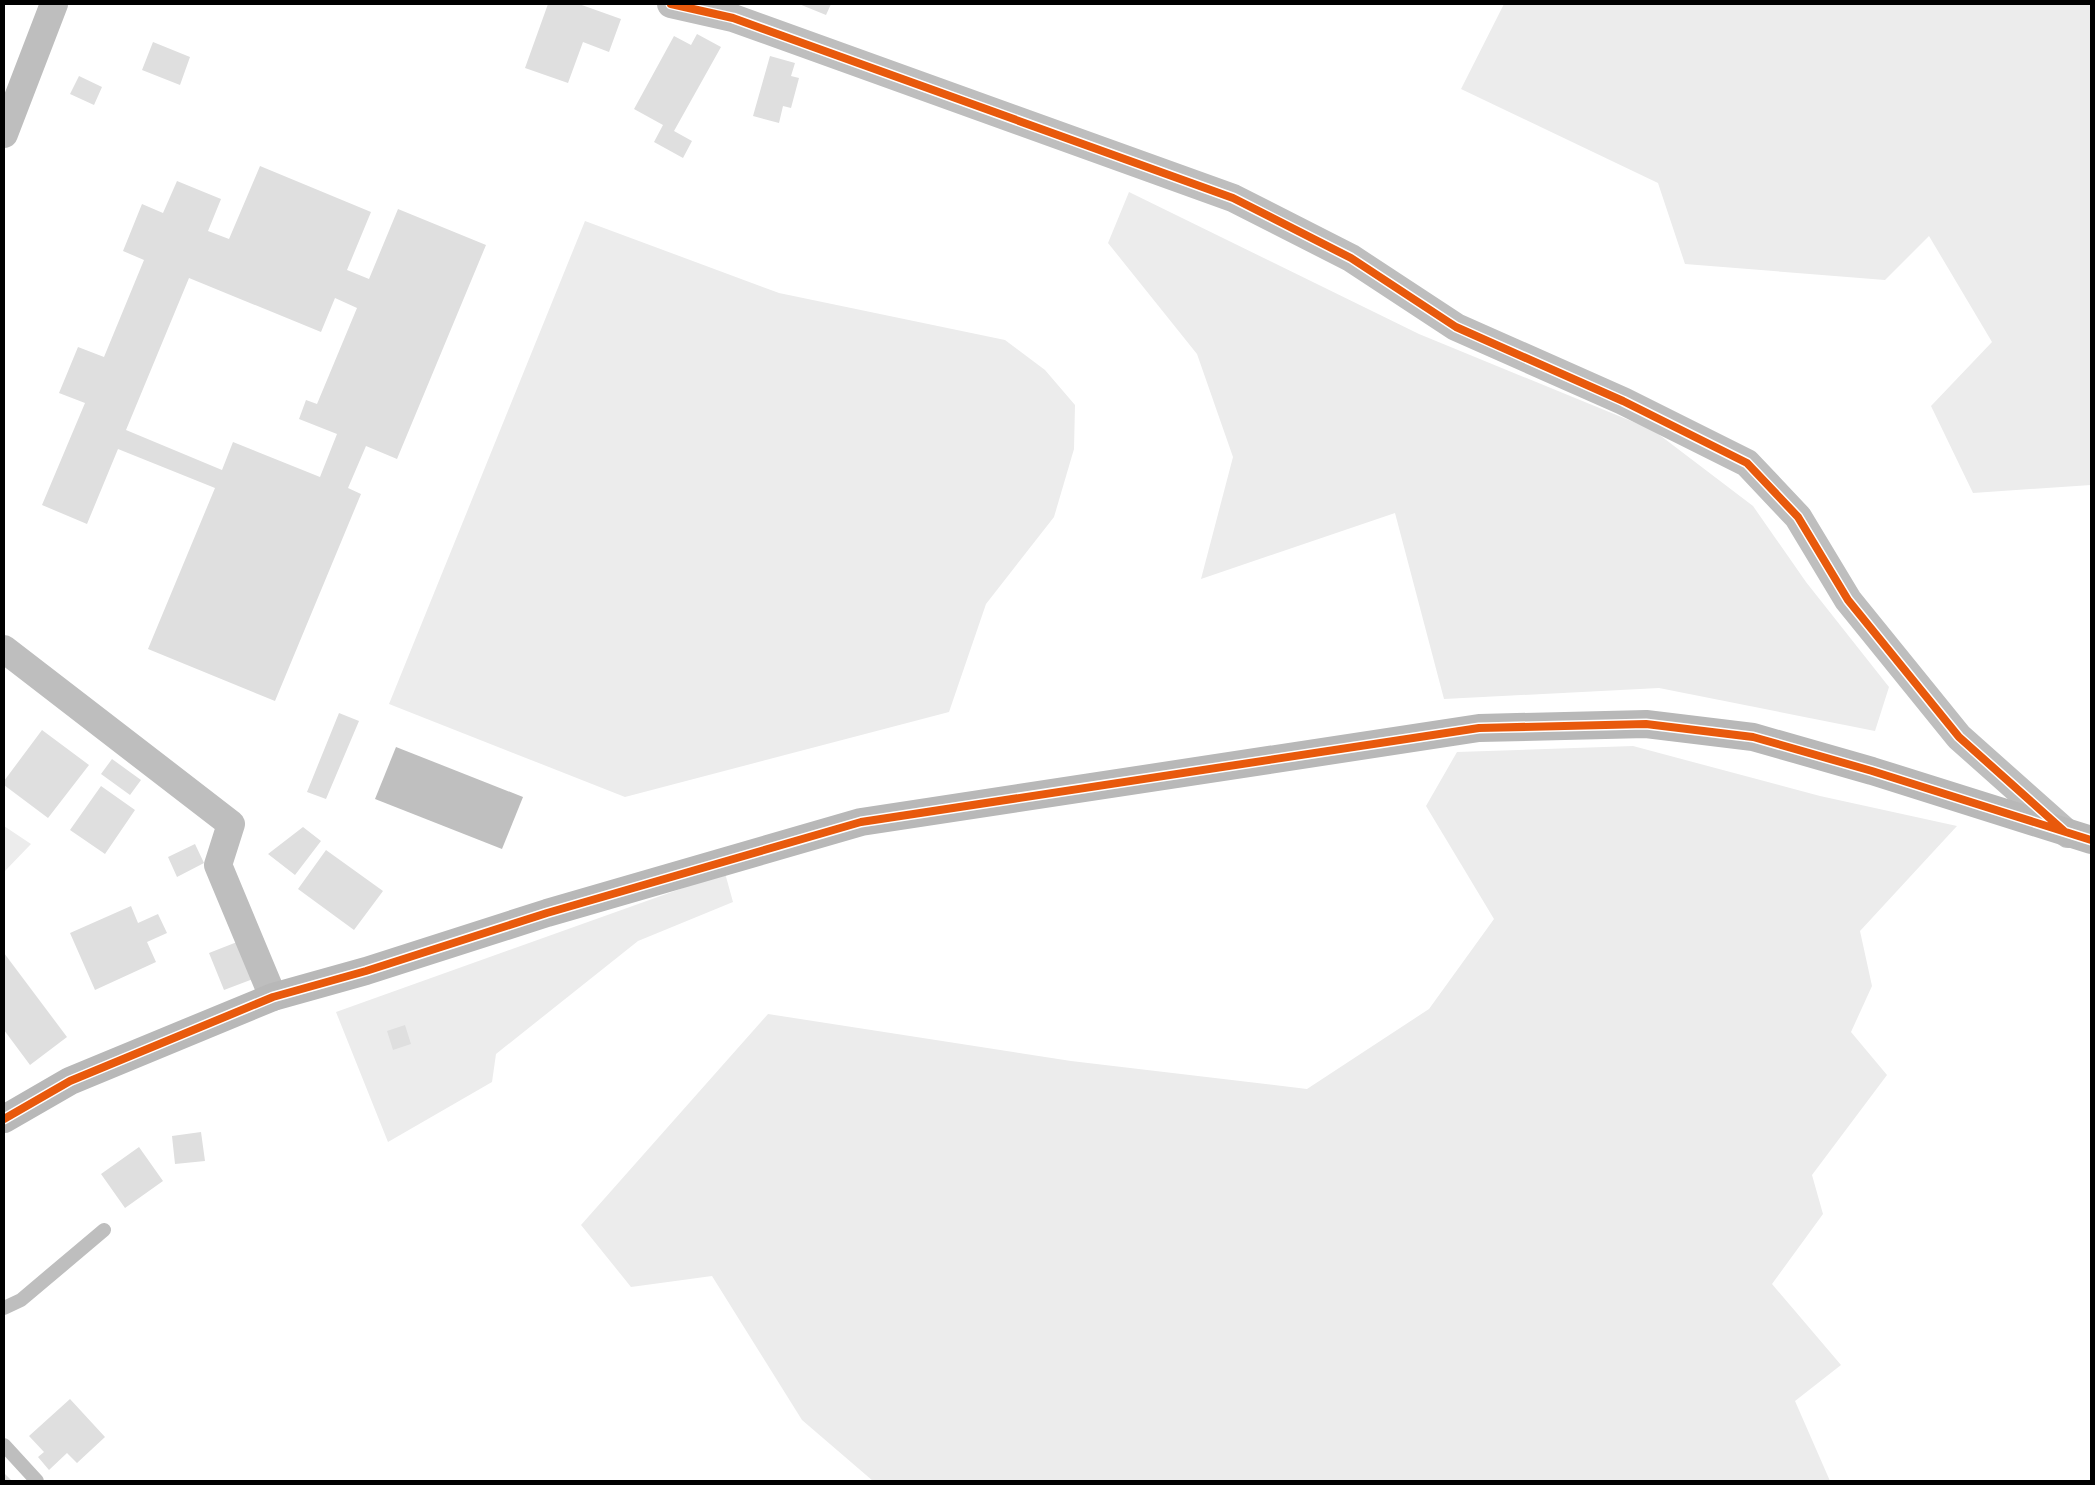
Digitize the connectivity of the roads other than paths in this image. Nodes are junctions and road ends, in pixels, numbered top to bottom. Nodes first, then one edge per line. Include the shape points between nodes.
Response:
1 (54, 4) edge
2 (671, 4) edge
3 (736, 11) edge
4 (4, 134) edge
5 (4, 649) edge
6 (2080, 837) edge
7 (273, 997) junction
8 (4, 1119) edge
9 (104, 1230) dead end
10 (4, 1308) edge
11 (4, 1445) edge
12 (37, 1481) edge

1 - 4 street
2 - 3 street
3 - 6 street via 1233,198 1351,258 1456,327 1623,401 1748,463 1798,517 1848,600 1958,737
5 - 7 street via 231,824 218,865
6 - 7 street via 1753,737 1646,724 1479,728 862,822 557,910
7 - 8 street via 70,1081
9 - 10 lane via 21,1300
11 - 12 lane

